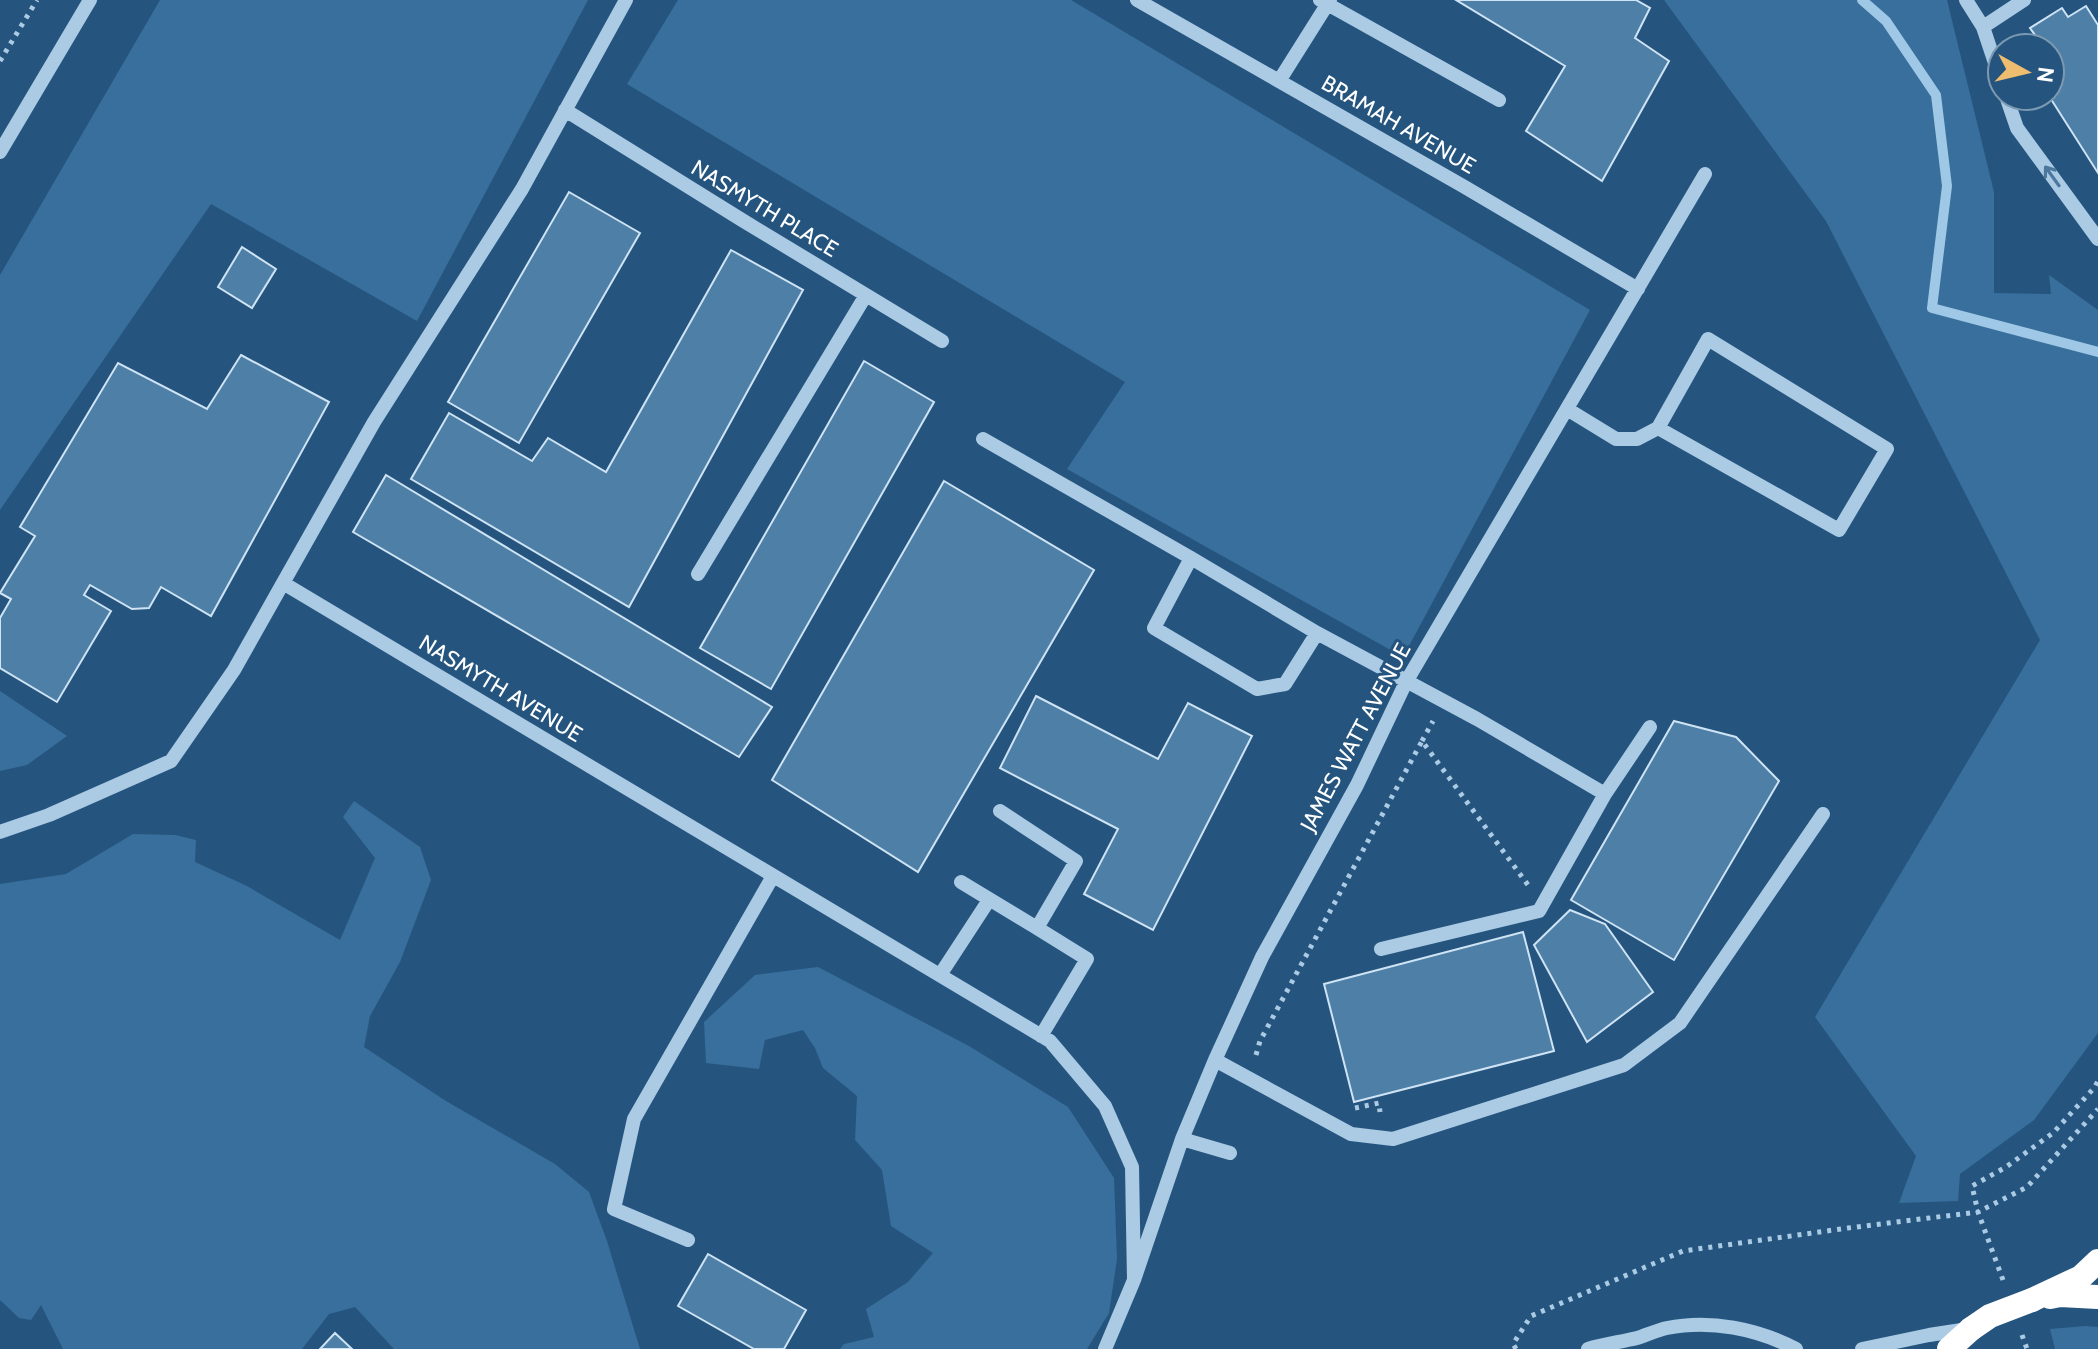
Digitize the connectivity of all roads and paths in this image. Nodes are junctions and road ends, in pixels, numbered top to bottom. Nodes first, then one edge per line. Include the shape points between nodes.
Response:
1 (37, 0) edge
2 (90, 0) edge
3 (626, 0) edge
4 (1137, 0) edge
5 (1966, 0) edge
6 (2024, 0) edge
7 (1326, 1) edge
8 (1983, 27) junction
9 (1986, 36) edge
10 (0, 61) edge
11 (1279, 81) junction
12 (1499, 100) dead end
13 (565, 110) junction
14 (2012, 112) edge
15 (0, 152) edge
16 (1705, 174) dead end
17 (2098, 239) edge
18 (1638, 289) junction
19 (866, 295) junction
20 (942, 341) dead end
21 (1567, 409) junction
22 (1658, 428) junction
23 (983, 439) dead end
24 (1191, 558) junction
25 (698, 574) dead end
26 (283, 583) junction
27 (1317, 633) junction
28 (1406, 682) junction
29 (1650, 727) dead end
30 (1605, 794) junction
31 (1000, 811) dead end
32 (1823, 814) dead end
33 (0, 832) edge
34 (773, 876) junction
35 (961, 882) dead end
36 (989, 900) junction
37 (1037, 928) junction
38 (1381, 949) dead end
39 (940, 975) junction
40 (1041, 1036) junction
41 (1215, 1060) junction
42 (2098, 1081) edge
43 (2098, 1109) edge
44 (1182, 1139) junction
45 (1230, 1153) dead end
46 (1978, 1212) junction
47 (688, 1240) dead end
48 (2098, 1261) edge
49 (1134, 1280) junction
50 (2098, 1297) edge
51 (2032, 1300) junction
52 (1971, 1329) junction
53 (1105, 1349) edge
54 (1516, 1349) edge
55 (1588, 1349) edge
56 (1796, 1349) edge
57 (1862, 1349) edge
58 (1949, 1349) edge

1 - 10 path
2 - 15 street
3 - 13 street
4 - 11 street, BRAMAH AVENUE
5 - 8 street
6 - 8 street
7 - 11 street
7 - 12 street
8 - 9 street
11 - 18 street, BRAMAH AVENUE
13 - 19 street, NASMYTH PLACE
13 - 26 street via 522,189 374,422
17 -> 14 street via 2017,128
16 - 18 street, JAMES WATT AVENUE
18 - 21 street, JAMES WATT AVENUE
19 - 20 street, NASMYTH PLACE
19 - 25 street
21 - 22 street via 1616,439 1637,439
21 - 28 street, JAMES WATT AVENUE
22 - 22 street via 1839,530 1887,449 1708,339
23 - 24 street
24 - 27 street
24 - 27 street via 1154,628 1257,689 1285,684
26 - 33 street via 234,670 171,761
26 - 34 street, NASMYTH AVENUE
27 - 28 street
28 - 30 street
28 - 41 street, JAMES WATT AVENUE via 1357,785 1262,957
29 - 30 street
30 - 38 street via 1539,911
31 - 37 street via 1076,861
32 - 41 street via 1680,1023 1624,1065 1393,1139 1351,1134
34 - 39 street, NASMYTH AVENUE
34 - 47 street via 634,1119 614,1209
35 - 36 street
36 - 37 street
36 - 39 street
37 - 40 street via 1087,959
39 - 40 street, NASMYTH AVENUE
40 - 49 street, NASMYTH AVENUE via 1105,1106 1132,1167
41 - 44 street, JAMES WATT AVENUE
42 - 46 path via 2053,1133 1972,1186
43 - 46 path via 2027,1187
44 - 45 street
44 - 49 street, JAMES WATT AVENUE
46 - 54 path via 1683,1251 1531,1316 1513,1344
48 - 51 highway via 2081,1277
49 - 53 street, JAMES WATT AVENUE
50 - 51 highway
51 - 52 highway, bridge
52 - 57 street
52 - 58 highway
55 - 56 street via 1692,1325 1746,1330

